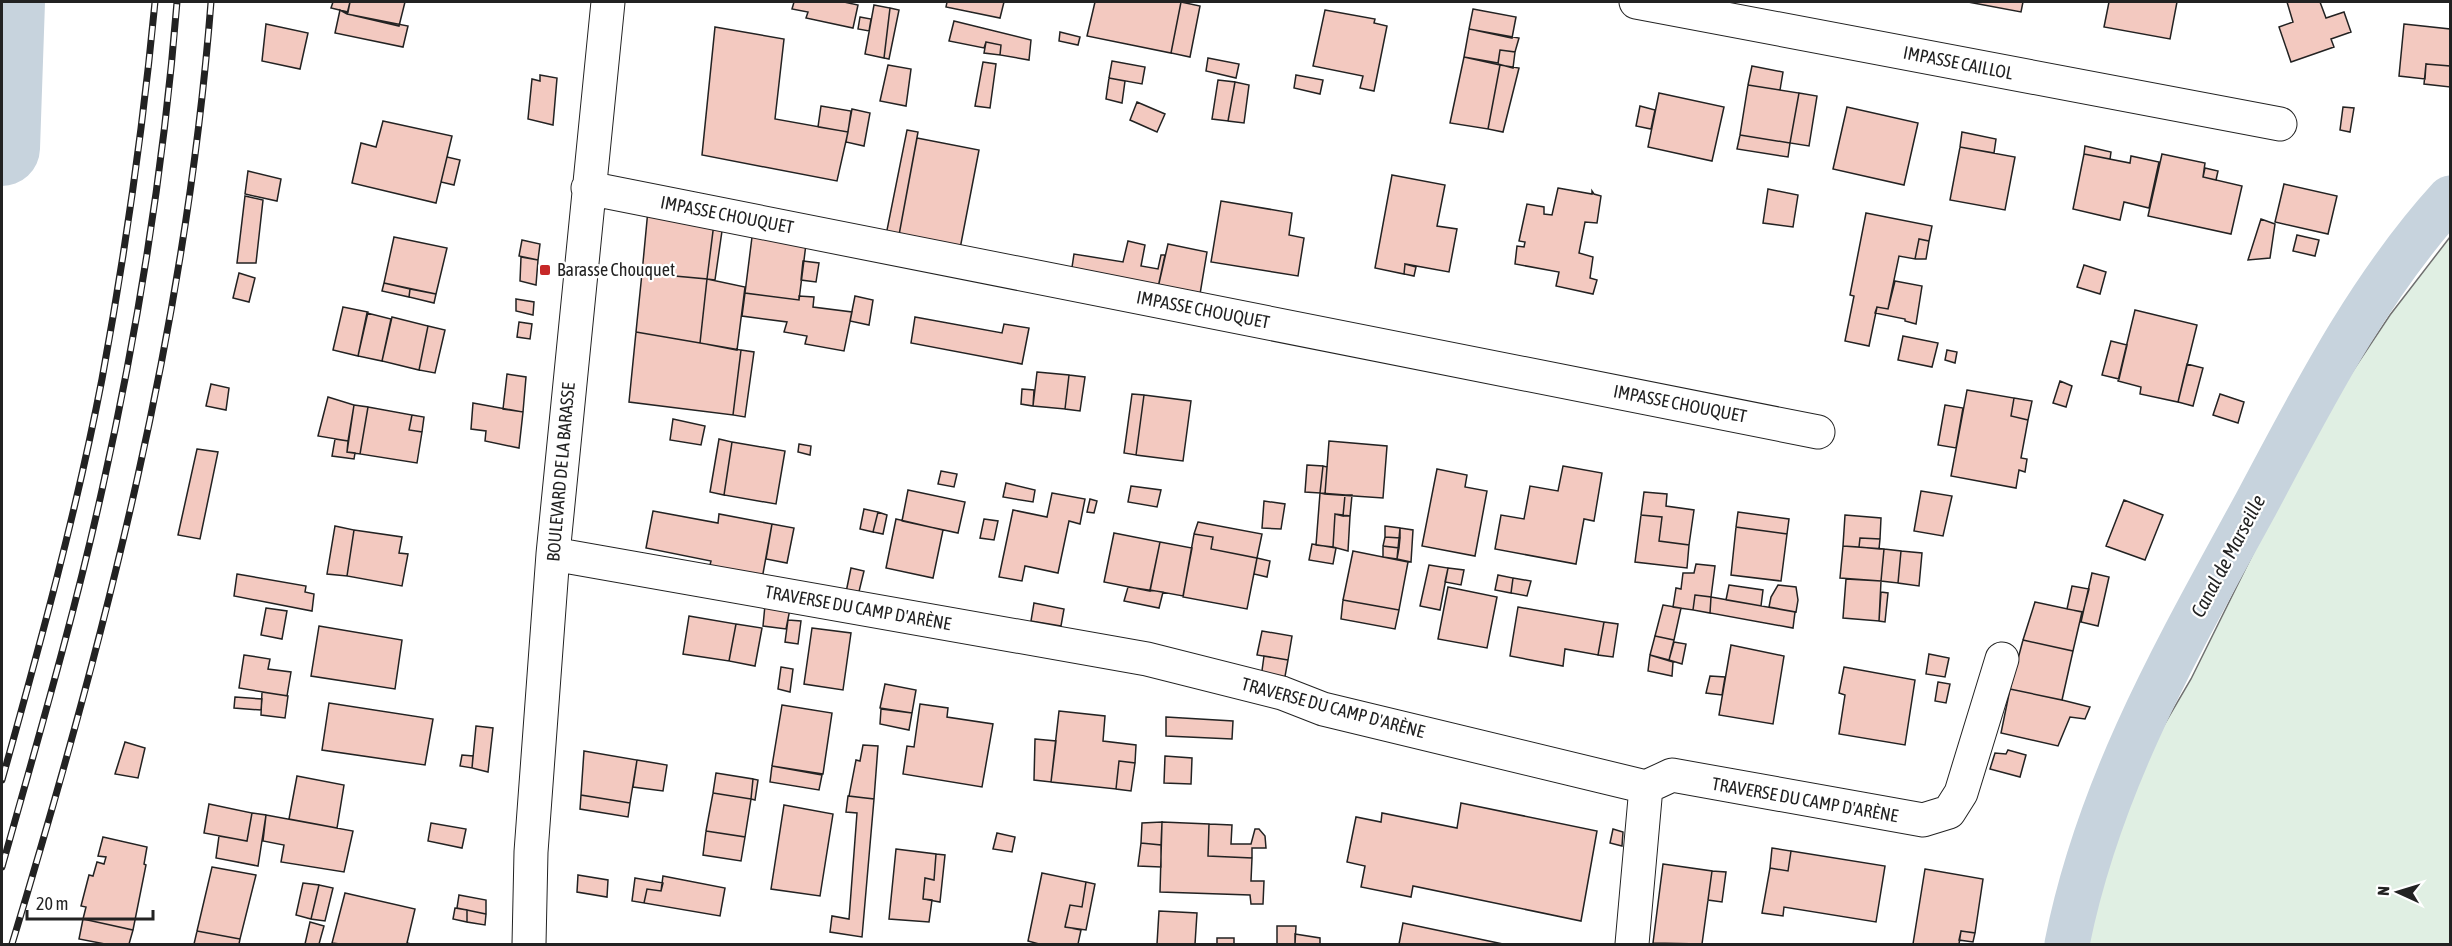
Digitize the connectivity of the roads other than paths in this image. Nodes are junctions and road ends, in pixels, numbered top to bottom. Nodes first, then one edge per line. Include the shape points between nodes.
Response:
1 (608, 2) edge
2 (1636, 2) edge
3 (2280, 124) dead end
4 (588, 188) junction
5 (1818, 432) dead end
6 (553, 554) junction
7 (2002, 659) dead end
8 (1646, 788) junction
9 (528, 945) edge
10 (1632, 945) edge

1 - 4 street, BOULEVARD DE LA BARASSE
2 - 3 street, IMPASSE CAILLOL
4 - 5 street, IMPASSE CHOUQUET
4 - 6 street, BOULEVARD DE LA BARASSE
6 - 8 street, TRAVERSE DU CAMP D'ARÈNE via 1147,659 1282,693 1323,709
6 - 9 street, BOULEVARD DE LA BARASSE
7 - 8 street, TRAVERSE DU CAMP D'ARÈNE via 1961,793 1949,812 1923,820 1898,818 1672,775
8 - 10 street

